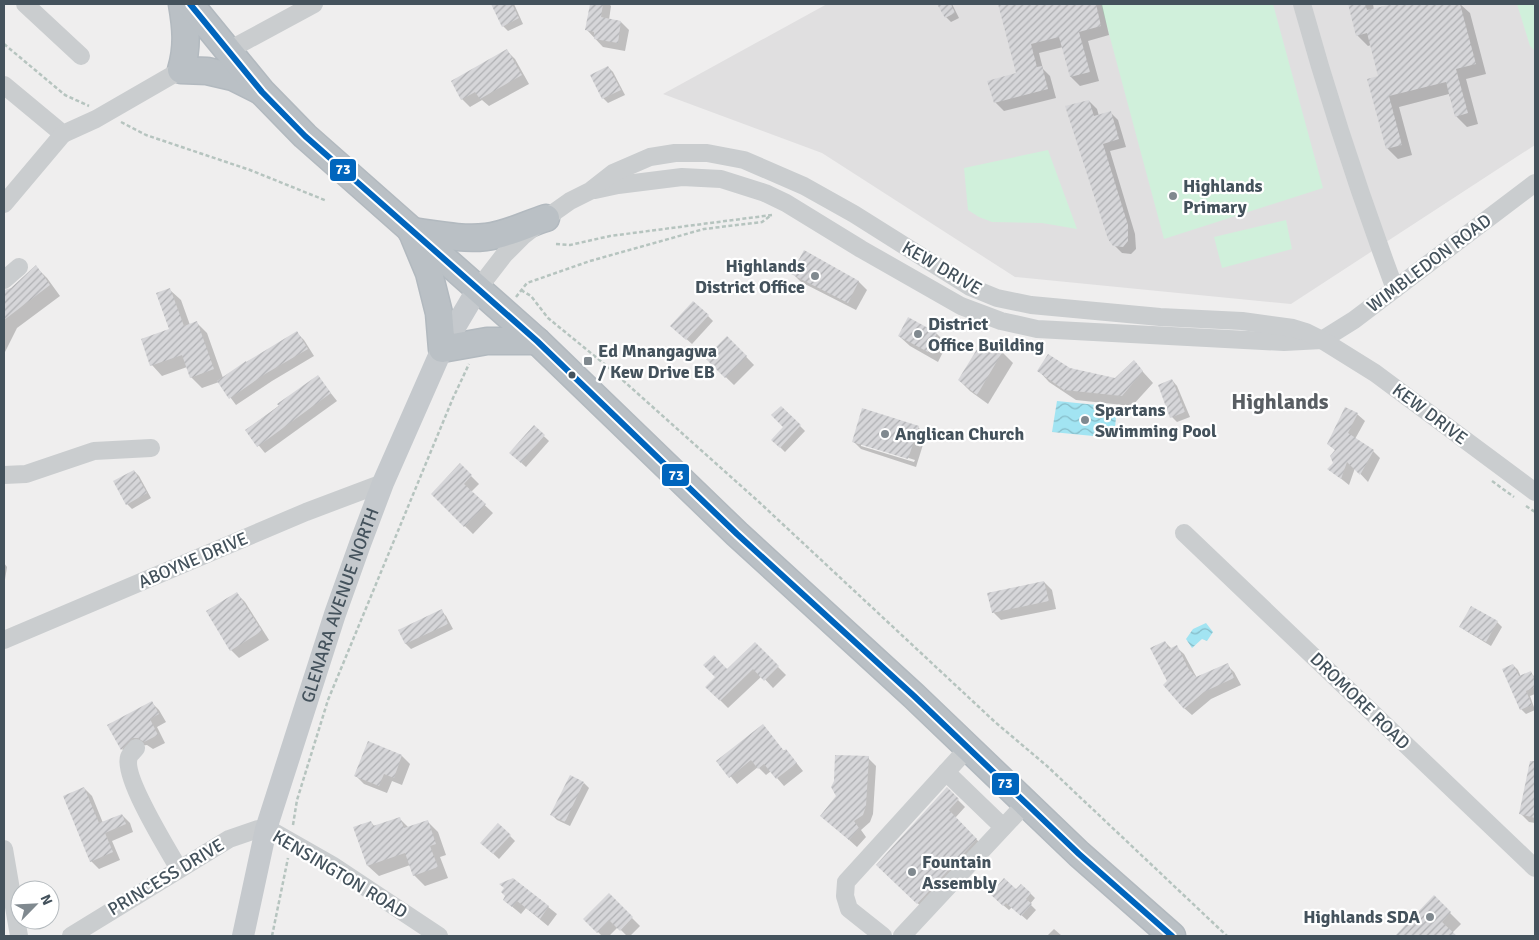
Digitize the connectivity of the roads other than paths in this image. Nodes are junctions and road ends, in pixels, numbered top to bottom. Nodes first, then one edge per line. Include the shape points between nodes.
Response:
1 (25, 4) edge
2 (182, 4) edge
3 (190, 4) edge
4 (314, 4) edge
5 (1302, 4) edge
6 (229, 50) junction
7 (81, 56) dead end
8 (181, 70) junction
9 (4, 85) edge
10 (262, 92) junction
11 (63, 134) junction
12 (1535, 183) edge
13 (590, 192) junction
14 (4, 204) edge
15 (546, 218) junction
16 (411, 231) junction
17 (19, 267) dead end
18 (4, 280) edge
19 (1395, 289) junction
20 (477, 290) junction
21 (1322, 340) junction
22 (537, 341) junction
23 (442, 349) junction
24 (151, 448) dead end
25 (4, 475) edge
26 (383, 482) junction
27 (1535, 492) edge
28 (1184, 534) dead end
29 (8, 633) edge
30 (136, 748) dead end
31 (968, 748) junction
32 (946, 772) junction
33 (1026, 803) junction
34 (1003, 827) junction
35 (266, 829) junction
36 (4, 849) edge
37 (1535, 868) edge
38 (179, 869) junction
39 (19, 936) edge
40 (71, 936) edge
41 (243, 936) edge
42 (439, 936) edge
43 (883, 936) edge
44 (902, 936) edge
45 (1172, 936) edge

1 - 7 street
2 - 8 highway via 187,42
3 - 6 highway
4 - 6 street
5 - 19 street via 1361,196
6 - 10 highway
8 - 10 highway via 208,71 234,77
8 - 11 street
9 - 11 street
10 - 16 highway via 305,136
11 - 14 street
12 - 19 street, WIMBLEDON ROAD
13 - 15 street, KEW DRIVE
13 - 21 street, KEW DRIVE via 682,177 722,179 786,203 961,306 1037,330 1284,342
13 - 21 street, KEW DRIVE via 613,173 650,157 706,153 744,160 804,186 964,283 997,298 1031,305 1294,328
15 - 16 highway via 485,238
15 - 20 street, KEW DRIVE via 510,249
16 - 20 highway
16 - 23 highway via 429,273
17 - 18 street
19 - 21 street, WIMBLEDON ROAD
20 - 22 highway
20 - 23 main road, GLENARA AVENUE NORTH
21 - 27 street, KEW DRIVE via 1375,373
22 - 23 highway via 487,341
22 - 31 highway
23 - 26 main road, GLENARA AVENUE NORTH
24 - 25 street via 94,451 26,474
26 - 29 street, ABOYNE DRIVE
26 - 35 main road, GLENARA AVENUE NORTH via 335,614
28 - 37 street, DROMORE ROAD
30 - 38 street via 129,757 131,773 142,803
31 - 32 street
31 - 33 highway
32 - 34 street
32 - 43 street via 846,882 845,896 849,909
33 - 34 street
33 - 45 highway
34 - 44 street
35 - 38 street, PRINCESS DRIVE via 229,839
35 - 41 main road, GLENARA AVENUE NORTH
35 - 42 street, KENSINGTON ROAD via 332,865
36 - 39 street
38 - 40 street, PRINCESS DRIVE

